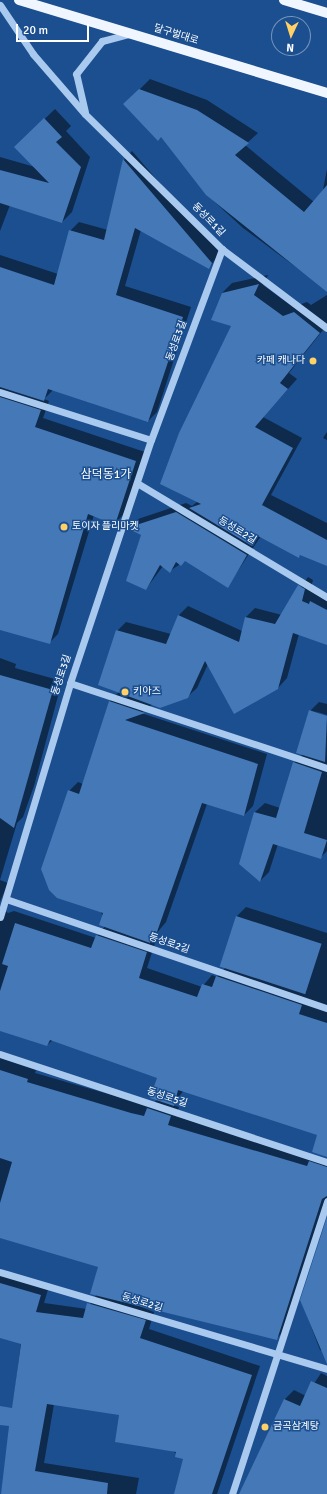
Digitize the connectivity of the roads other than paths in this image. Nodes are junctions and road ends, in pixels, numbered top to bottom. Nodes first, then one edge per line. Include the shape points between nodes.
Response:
1 (19, 0) edge
2 (284, 0) edge
3 (0, 5) edge
4 (327, 13) edge
5 (130, 33) junction
6 (327, 92) edge
7 (85, 114) junction
8 (222, 249) junction
9 (327, 328) edge
10 (0, 392) edge
11 (151, 440) junction
12 (137, 483) junction
13 (327, 596) edge
14 (70, 683) junction
15 (327, 768) edge
16 (6, 899) junction
17 (0, 917) edge
18 (327, 1008) edge
19 (0, 1054) edge
20 (327, 1162) edge
21 (327, 1201) edge
22 (0, 1272) edge
23 (278, 1355) junction
24 (327, 1369) edge
25 (232, 1494) edge

1 - 5 main road, 달구벌대로
2 - 4 main road
3 - 7 street, 동성로1길 via 33,54
5 - 6 main road, 달구벌대로
5 - 7 street via 102,41 76,74
7 - 8 street, 동성로1길
8 - 9 street, 동성로1길
8 - 11 street, 동성로3길
10 - 11 street
11 - 12 street, 동성로3길
12 - 13 street, 동성로2길
12 - 14 street, 동성로3길
14 - 15 street
14 - 16 street, 동성로3길
16 - 17 street, 동성로3길
16 - 18 street, 동성로2길
19 - 20 street, 동성로5길
21 - 23 street
22 - 23 street, 동성로2길
23 - 24 street, 동성로2길
23 - 25 street

